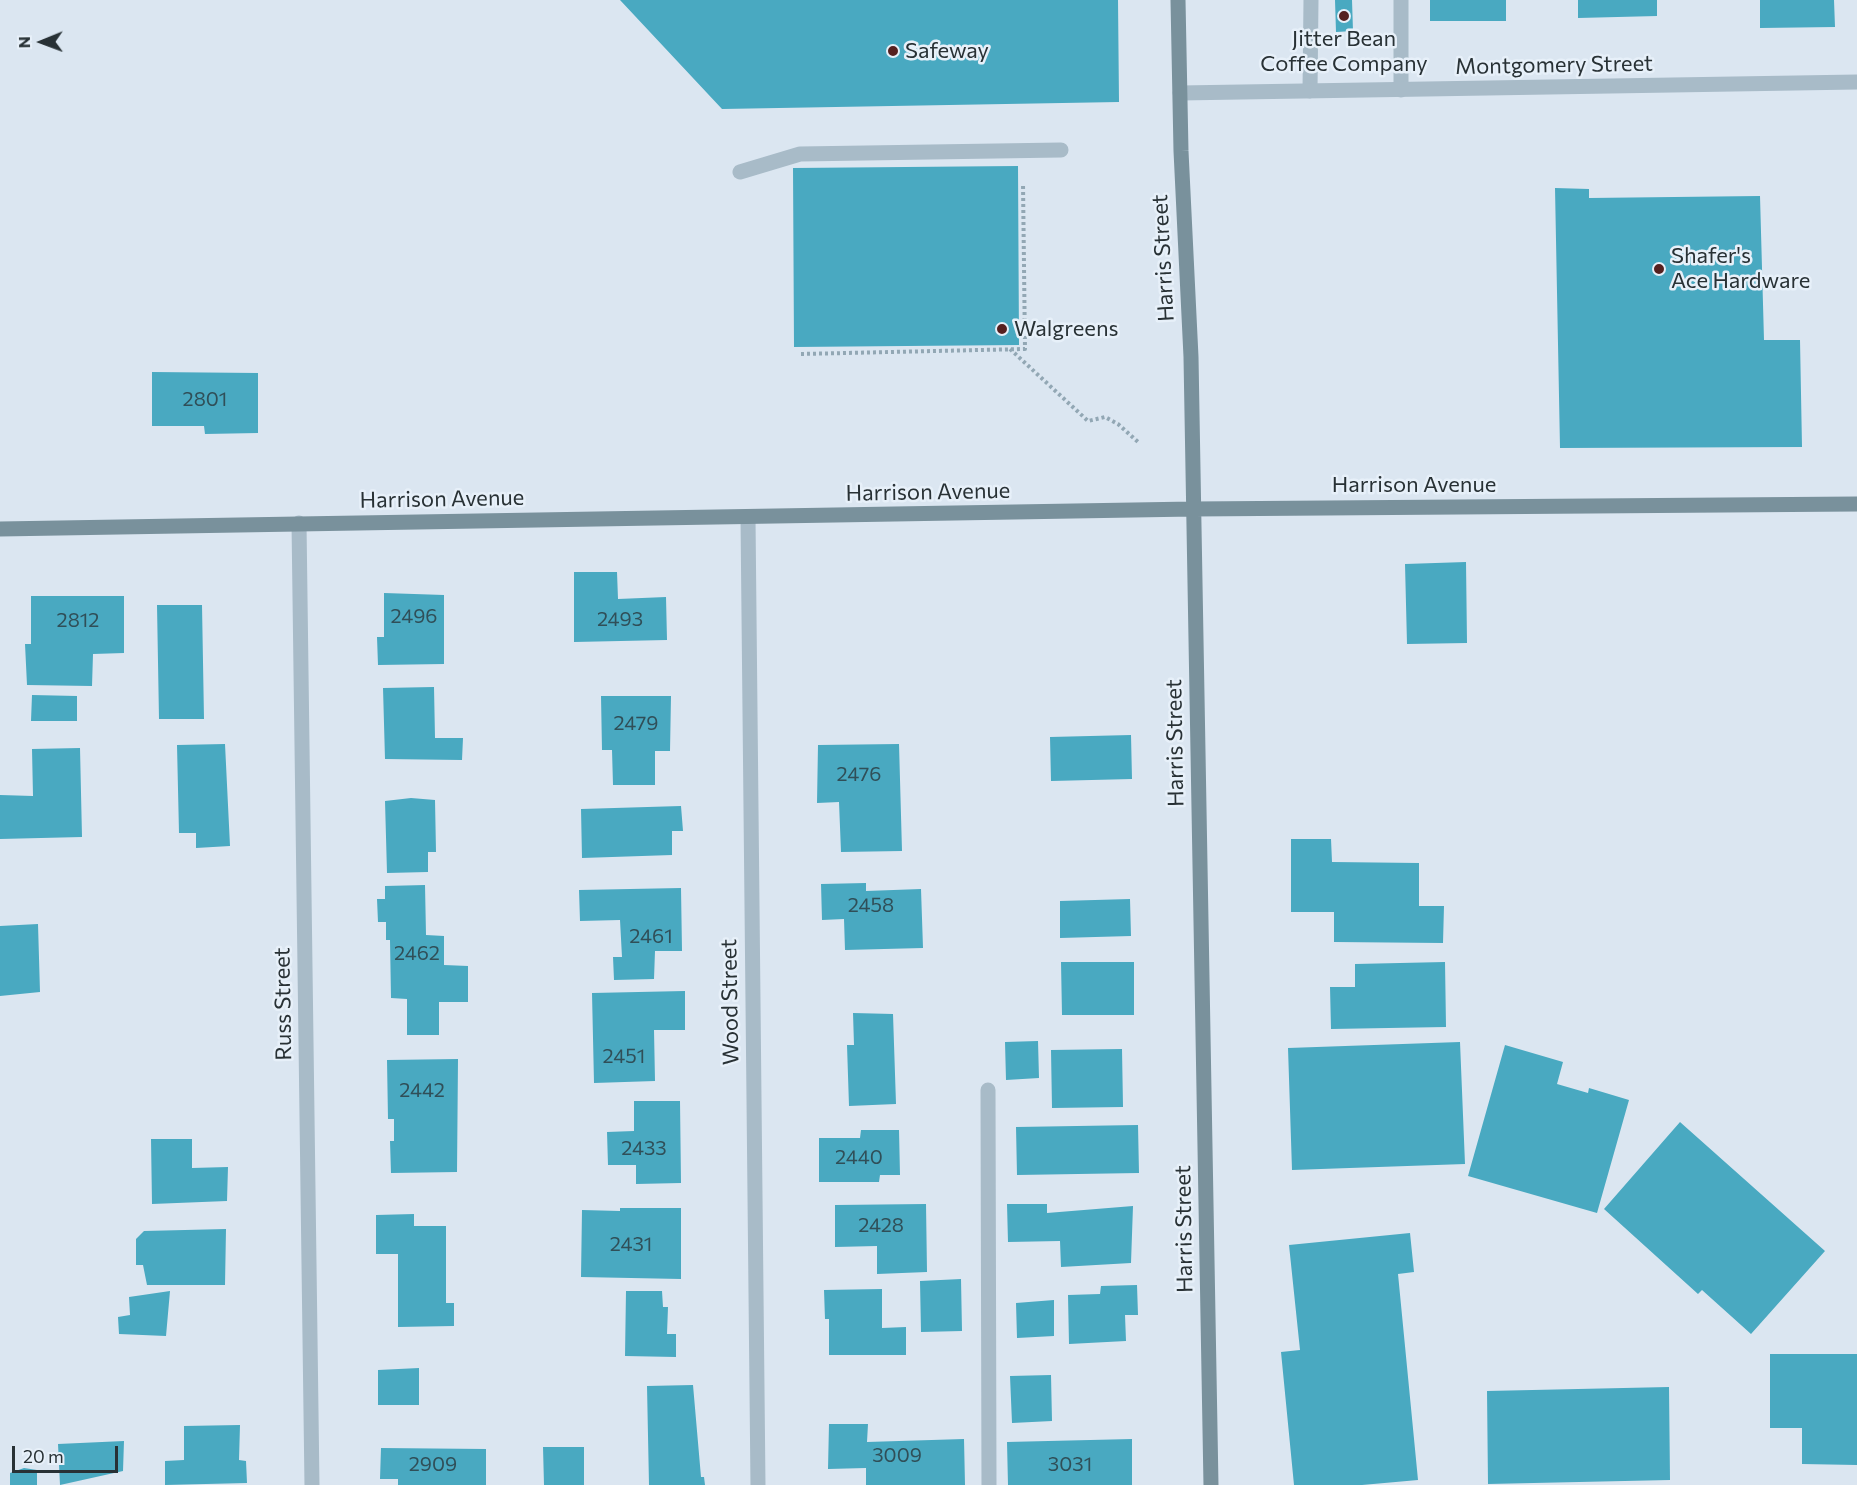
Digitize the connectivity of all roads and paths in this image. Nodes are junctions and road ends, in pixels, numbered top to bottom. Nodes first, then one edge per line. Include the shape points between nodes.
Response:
1 (1178, 0) edge
2 (1311, 0) edge
3 (1401, 0) edge
4 (1857, 82) edge
5 (1401, 90) junction
6 (1311, 91) junction
7 (1180, 93) junction
8 (1061, 150) dead end
9 (740, 172) dead end
10 (1023, 183) dead end
11 (1010, 349) junction
12 (801, 354) dead end
13 (1138, 442) dead end
14 (1857, 504) edge
15 (1193, 509) junction
16 (748, 518) junction
17 (299, 523) junction
18 (0, 528) edge
19 (988, 1090) dead end
20 (312, 1485) edge
21 (758, 1485) edge
22 (989, 1485) edge
23 (1211, 1485) edge

1 - 7 main road, Harris Street
2 - 6 street
3 - 5 street
4 - 5 street, Montgomery Street
5 - 6 street, Montgomery Street
6 - 7 street, Montgomery Street
7 - 15 main road, Harris Street
8 - 9 street via 800,154
10 - 11 path via 1025,349
11 - 12 path
11 - 13 path via 1089,421 1106,417
14 - 15 main road, Harrison Avenue
15 - 16 main road, Harrison Avenue
15 - 23 main road, Harris Street
16 - 17 main road, Harrison Avenue
16 - 21 street, Wood Street
17 - 18 main road, Harrison Avenue
17 - 20 street, Russ Street
19 - 22 street

